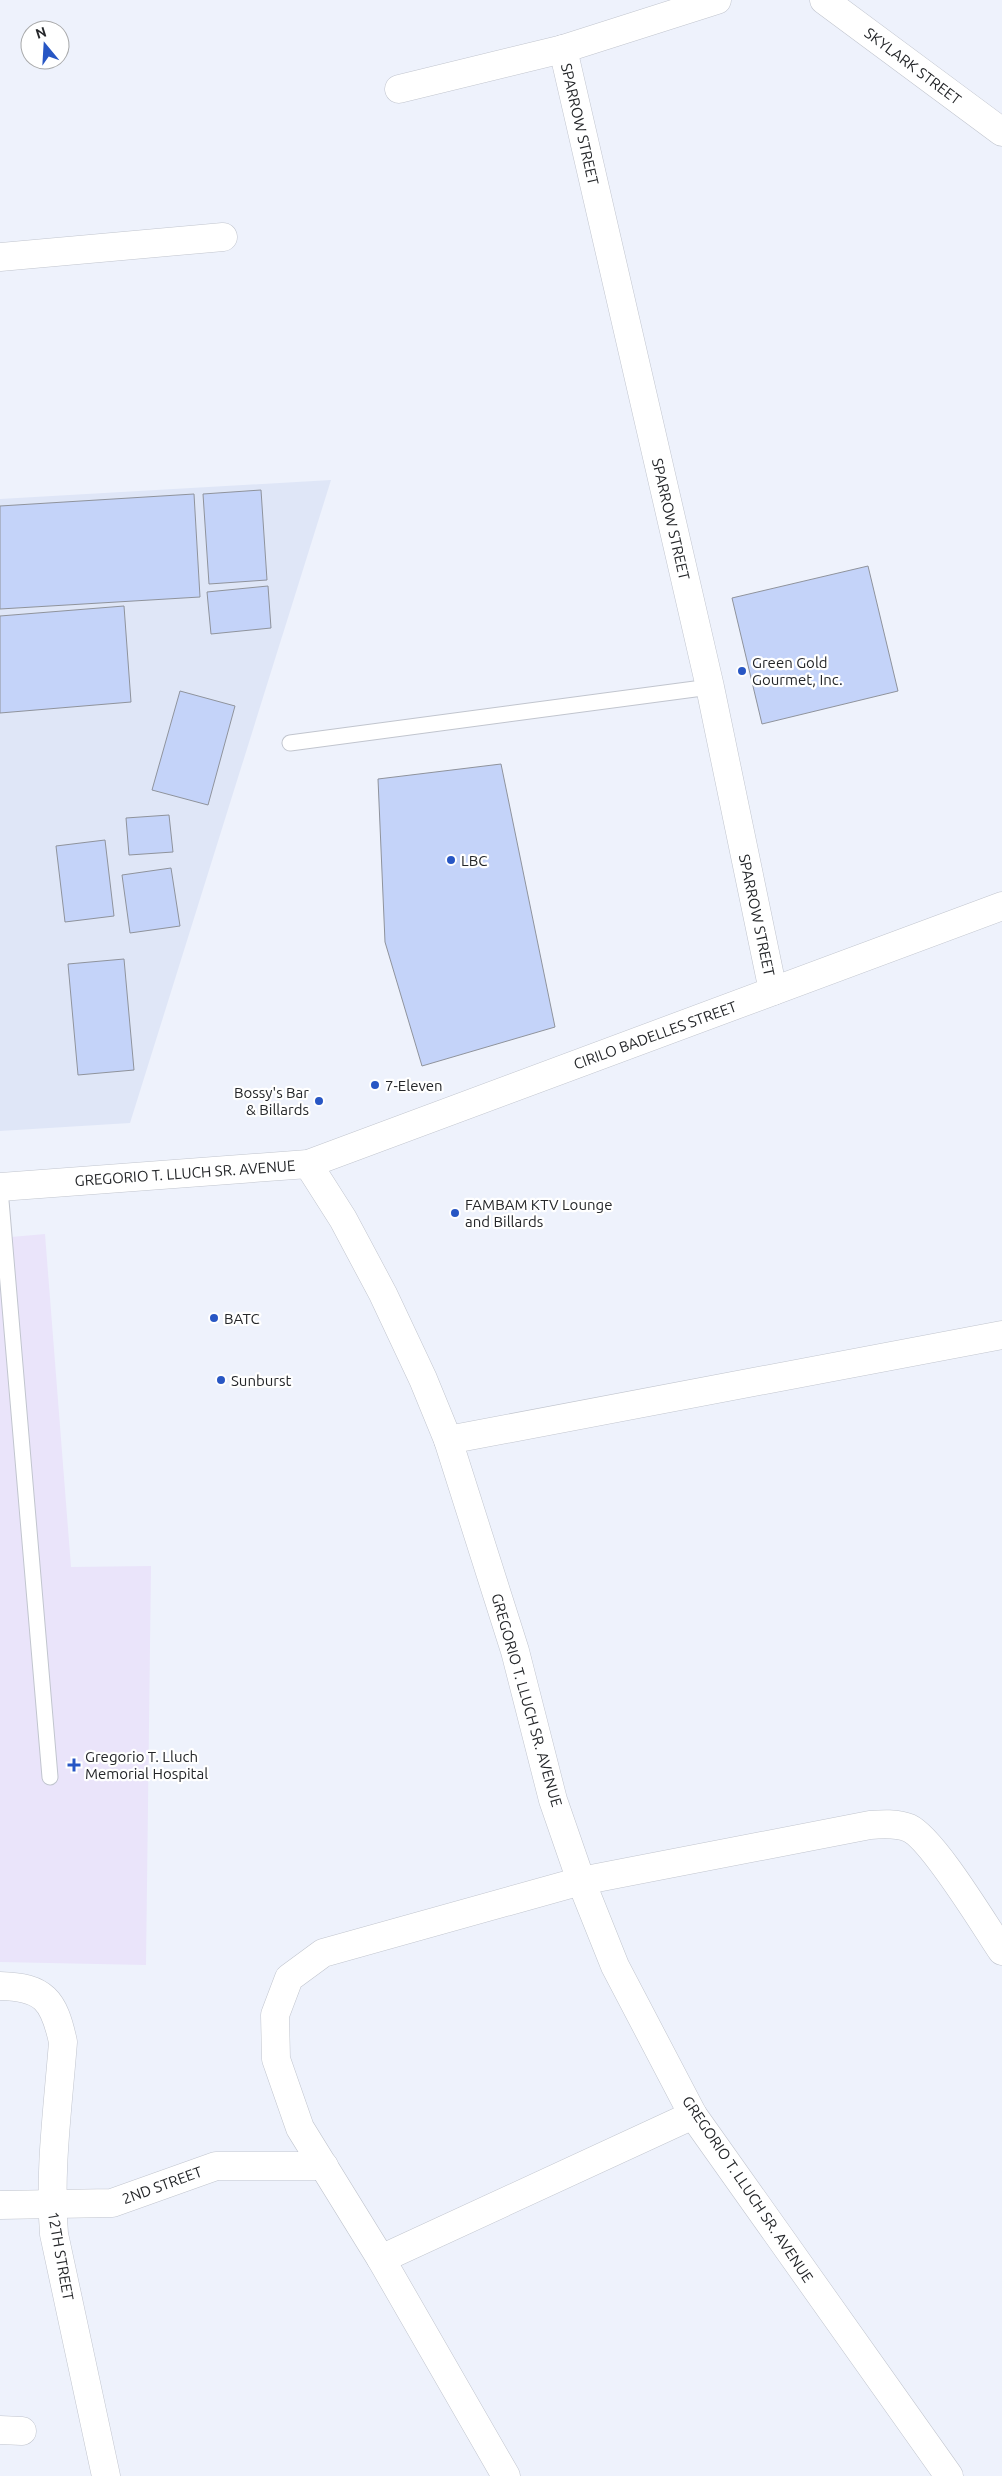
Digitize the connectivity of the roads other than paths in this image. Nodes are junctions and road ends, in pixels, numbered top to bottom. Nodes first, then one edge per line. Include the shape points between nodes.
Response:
1 (717, 0) edge
2 (824, 0) edge
3 (563, 49) junction
4 (399, 89) dead end
5 (1002, 132) edge
6 (223, 237) dead end
7 (0, 257) edge
8 (710, 687) junction
9 (290, 743) dead end
10 (1002, 906) edge
11 (773, 991) junction
12 (308, 1164) junction
13 (0, 1188) edge
14 (1002, 1336) edge
15 (448, 1440) junction
16 (50, 1777) dead end
17 (582, 1881) junction
18 (1002, 1951) edge
19 (0, 1986) edge
20 (693, 2115) junction
21 (324, 2166) junction
22 (0, 2205) edge
23 (52, 2205) junction
24 (381, 2259) junction
25 (106, 2476) edge
26 (506, 2476) edge
27 (949, 2476) edge

1 - 3 street
2 - 5 street, SKYLARK STREET
3 - 4 street
3 - 8 street, SPARROW STREET
6 - 7 street
8 - 9 lane
8 - 11 street, SPARROW STREET
10 - 11 street, CIRILO BADELLES STREET
11 - 12 street, CIRILO BADELLES STREET
12 - 13 street, GREGORIO T. LLUCH SR. AVENUE
12 - 15 street, GREGORIO T. LLUCH SR. AVENUE via 383,1294
13 - 16 lane
14 - 15 street
15 - 17 street, GREGORIO T. LLUCH SR. AVENUE via 515,1651 553,1800
17 - 18 street via 870,1825 891,1824 909,1828 926,1842
17 - 20 street, GREGORIO T. LLUCH SR. AVENUE via 615,1966
17 - 21 street via 323,1953 289,1978 274,2015 276,2059 300,2128
19 - 23 street, 12TH STREET via 33,1989 51,2004 59,2022 63,2042
20 - 24 street
20 - 27 street, GREGORIO T. LLUCH SR. AVENUE
21 - 23 street, 2ND STREET via 216,2166 112,2203
21 - 24 street
22 - 23 street, 2ND STREET
23 - 25 street, 12TH STREET via 54,2234
24 - 26 street

